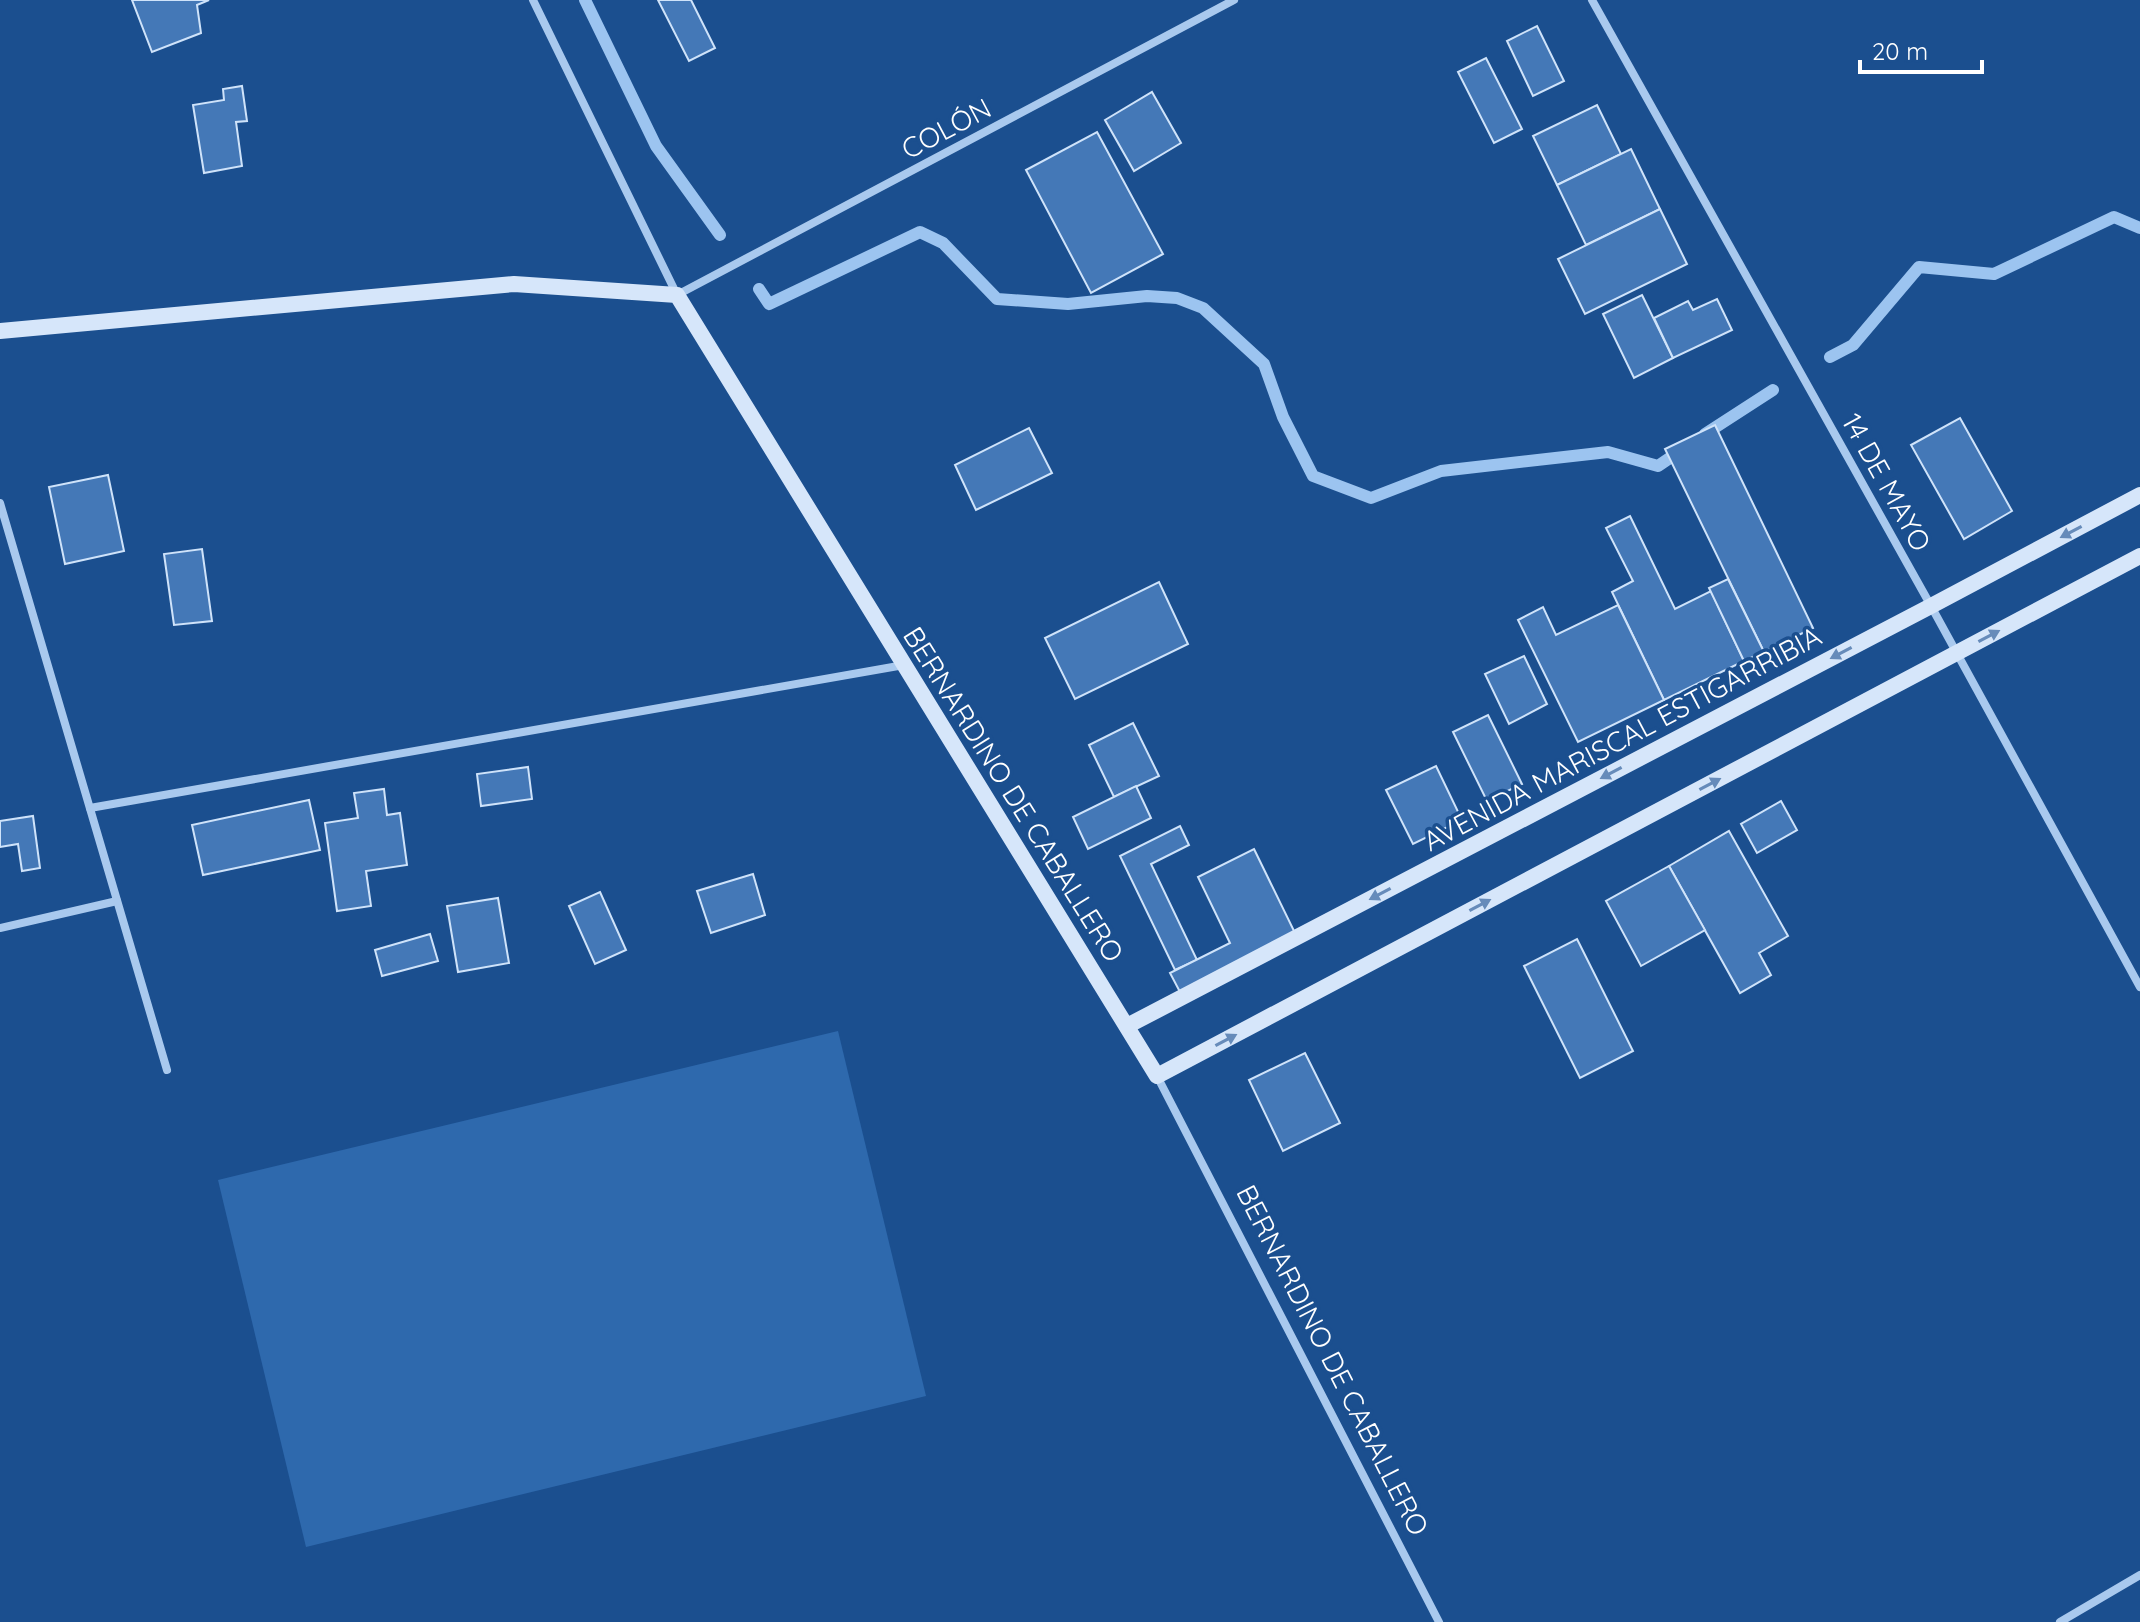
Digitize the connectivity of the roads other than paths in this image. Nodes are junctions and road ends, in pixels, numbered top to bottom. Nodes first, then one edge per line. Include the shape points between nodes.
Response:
1 (533, 0) edge
2 (1234, 0) edge
3 (1592, 0) edge
4 (677, 295) junction
5 (0, 331) edge
6 (2140, 495) edge
7 (0, 503) edge
8 (2140, 556) edge
9 (1931, 606) junction
10 (1956, 653) junction
11 (904, 665) junction
12 (90, 808) junction
13 (117, 901) junction
14 (0, 928) edge
15 (2140, 987) edge
16 (1127, 1026) junction
17 (167, 1070) dead end
18 (1157, 1076) junction
19 (2140, 1575) edge
20 (1439, 1622) edge
21 (2060, 1622) edge

1 - 4 street, BERNARDINO DE CABALLERO
2 - 4 street, COLÓN
3 - 9 street, 14 DE MAYO
4 - 5 main road via 514,284
4 - 11 main road, BERNARDINO DE CABALLERO
6 -> 9 main road, AVENIDA MARISCAL ESTIGARRIBIA
7 - 12 street
10 -> 8 main road
9 - 10 street, 14 DE MAYO
9 -> 16 main road, AVENIDA MARISCAL ESTIGARRIBIA
10 - 15 street, 14 DE MAYO
18 -> 10 main road
11 - 12 street
11 - 16 main road, BERNARDINO DE CABALLERO
12 - 13 street
13 - 14 street
13 - 17 street
16 - 18 main road, BERNARDINO DE CABALLERO
18 - 20 street, BERNARDINO DE CABALLERO
19 - 21 street

